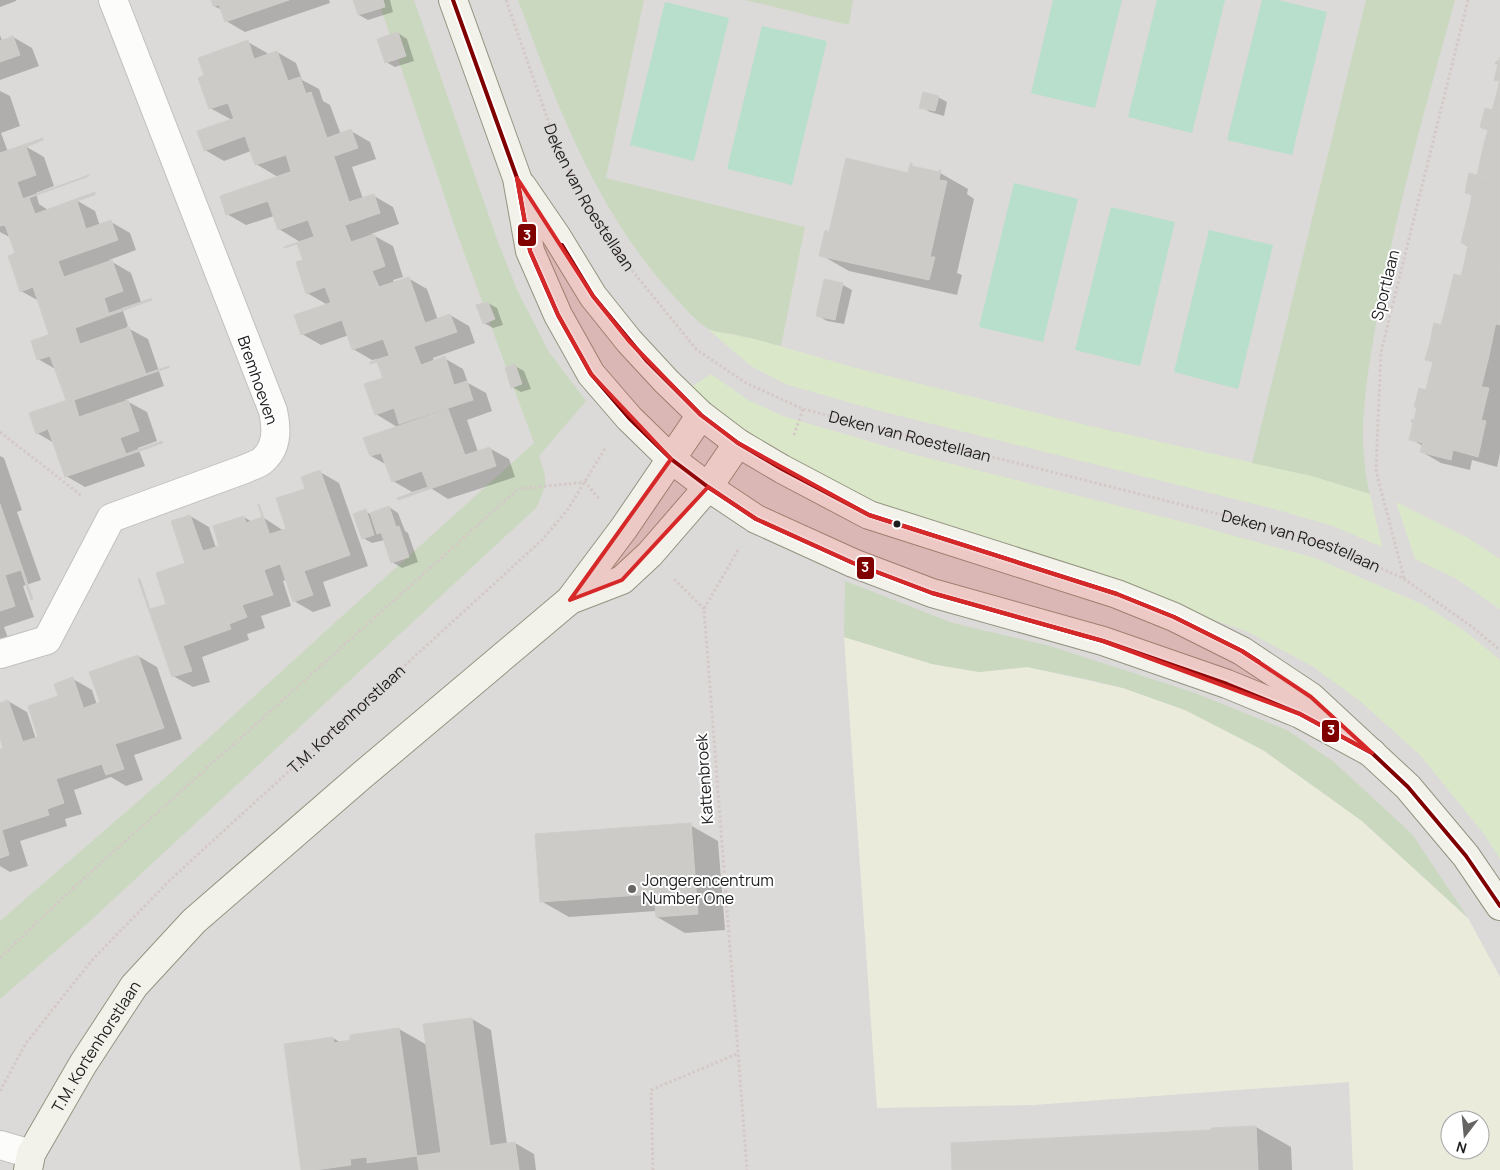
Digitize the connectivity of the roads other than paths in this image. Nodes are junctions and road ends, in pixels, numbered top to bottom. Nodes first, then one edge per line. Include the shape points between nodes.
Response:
1 (113, 0) edge
2 (453, 0) edge
3 (517, 178) junction
4 (701, 416) junction
5 (738, 443) junction
6 (671, 459) junction
7 (708, 488) junction
8 (570, 600) junction
9 (0, 654) edge
10 (1372, 753) junction
11 (1500, 906) edge
12 (0, 1145) edge
13 (29, 1162) edge

1 - 9 street, Bremhoeven via 273,411 276,427 274,446 263,460 245,469 110,518 47,640
2 - 3 main road
3 - 4 main road via 593,296 666,381
3 - 6 main road via 530,250 558,315 591,374
4 - 5 main road
4 - 6 main road, T.M. Kortenhorstlaan
5 - 7 main road, T.M. Kortenhorstlaan
5 - 10 main road via 870,515 1116,594 1174,617 1242,651 1311,697
6 - 7 main road
6 - 8 main road, T.M. Kortenhorstlaan
7 - 8 main road, T.M. Kortenhorstlaan via 650,554 622,580
7 - 10 main road via 756,519 853,562 932,593 1103,642 1227,684 1300,714
8 - 13 main road, T.M. Kortenhorstlaan via 194,921 134,986 83,1064
10 - 11 main road via 1442,825
12 - 13 street

